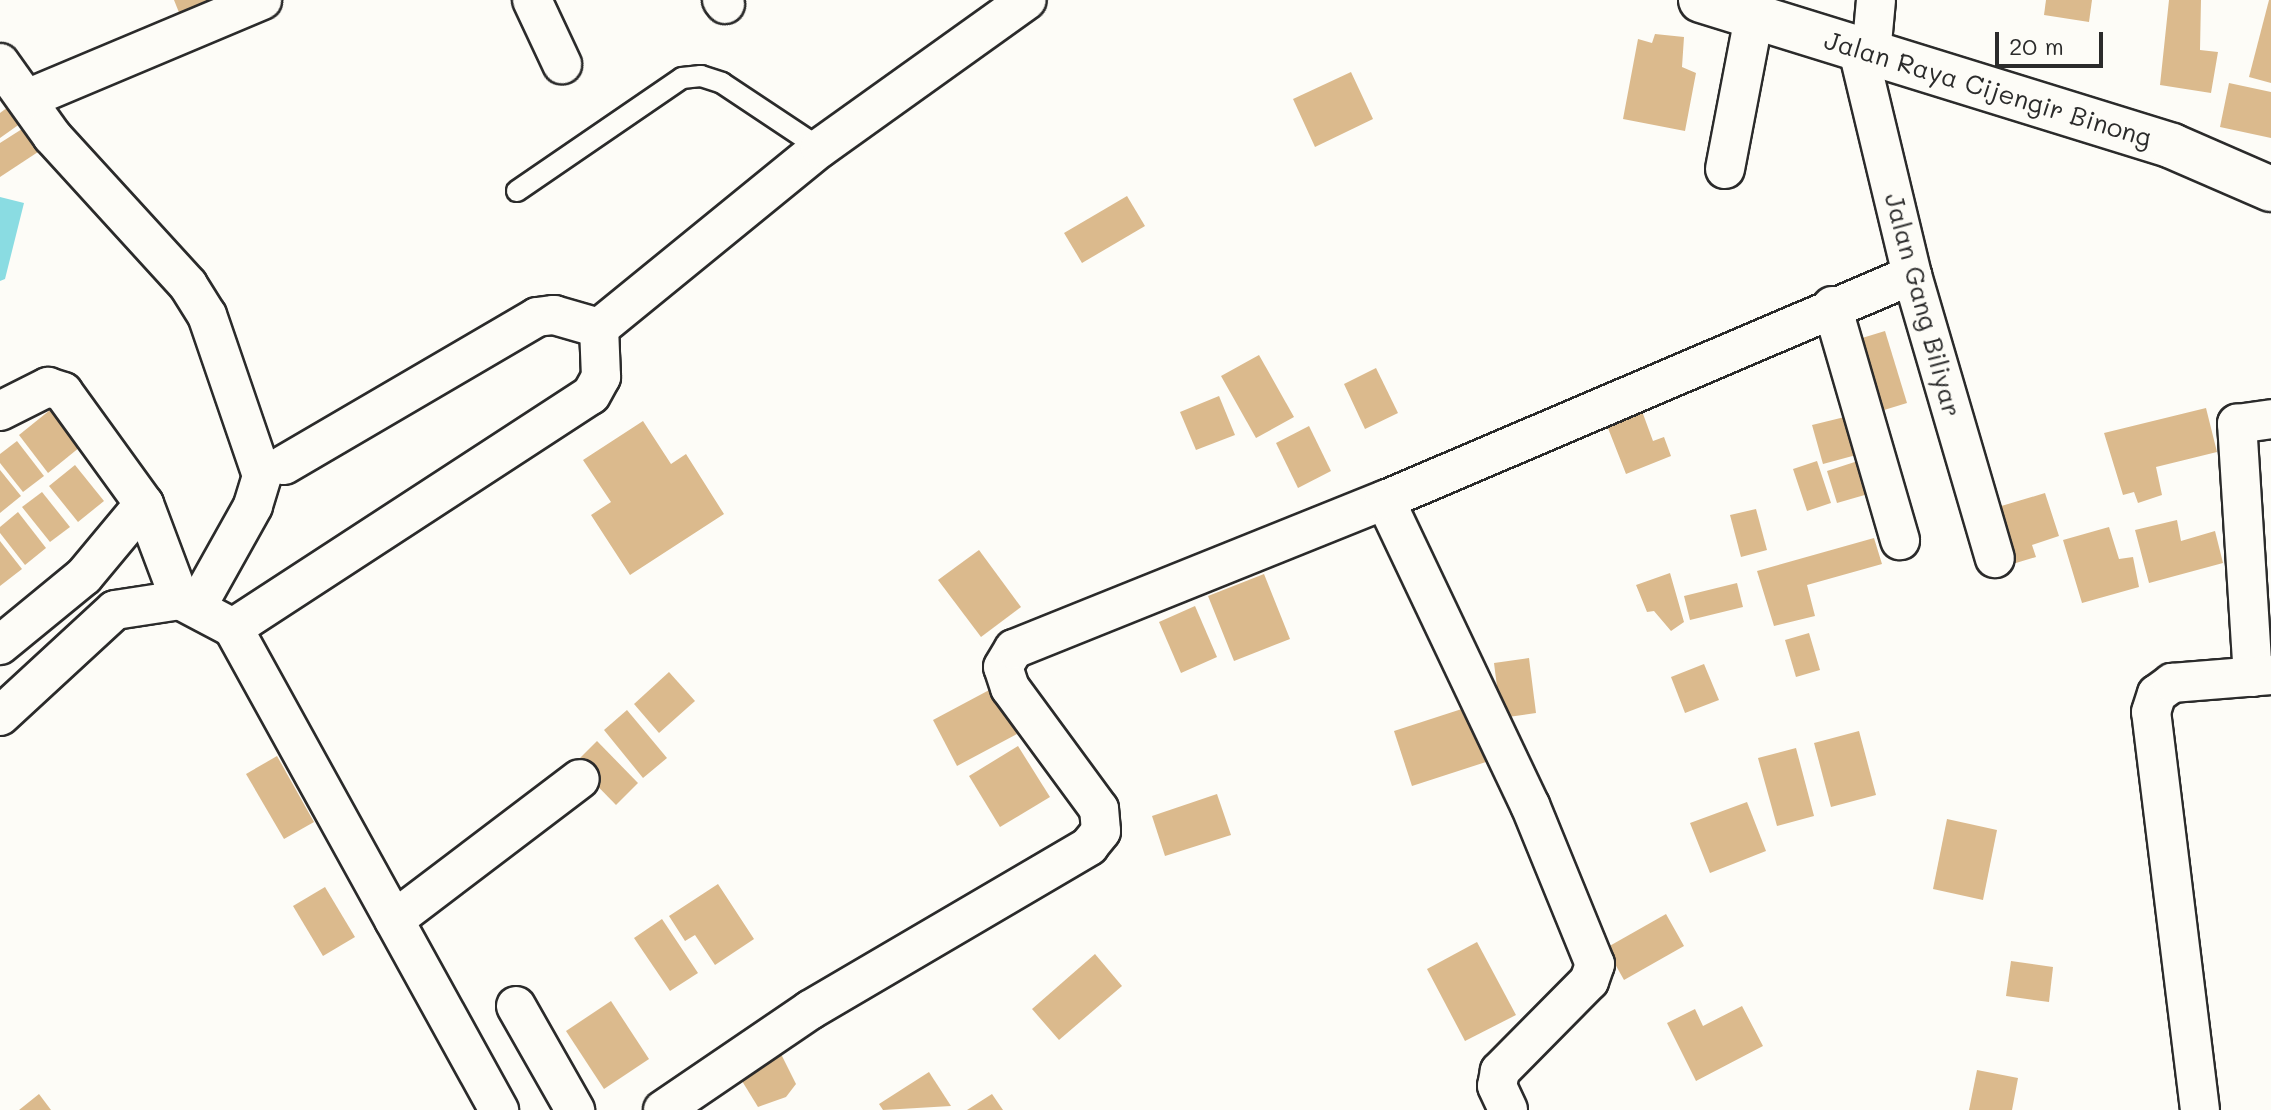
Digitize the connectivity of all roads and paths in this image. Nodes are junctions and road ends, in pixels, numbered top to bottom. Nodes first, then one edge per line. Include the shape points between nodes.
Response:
1 (262, 0) edge
2 (532, 0) edge
3 (1027, 0) edge
4 (1701, 0) edge
5 (1876, 0) edge
6 (1754, 17) junction
7 (1864, 52) junction
8 (0, 63) edge
9 (562, 64) dead end
10 (27, 99) junction
11 (820, 148) junction
12 (1725, 169) dead end
13 (2271, 189) edge
14 (517, 191) dead end
15 (1912, 275) junction
16 (1832, 306) junction
17 (599, 328) junction
18 (0, 411) edge
19 (2271, 419) edge
20 (284, 465) dead end
21 (1385, 500) junction
22 (144, 504) junction
23 (1900, 540) dead end
24 (1995, 558) dead end
25 (84, 576) junction
26 (188, 603) junction
27 (115, 610) junction
28 (233, 628) junction
29 (0, 645) edge
30 (2262, 676) edge
31 (0, 716) edge
32 (580, 779) dead end
33 (394, 920) junction
34 (516, 1006) dead end
35 (706, 1098) edge
36 (499, 1110) edge
37 (575, 1110) edge
38 (663, 1110) edge
39 (1508, 1110) edge
40 (2200, 1110) edge

1 - 10 street
2 - 9 street
3 - 11 street
4 - 6 street, Jalan Raya Cijengir Binong
5 - 7 street, Jalan Gang Biliyar
6 - 7 street, Jalan Raya Cijengir Binong
6 - 12 street
7 - 13 street, Jalan Raya Cijengir Binong via 2172,146
7 - 15 street, Jalan Gang Biliyar
8 - 10 street
10 - 26 street via 52,136 188,285 207,315 262,476 253,506
11 - 14 lane via 722,83 701,76 682,78
11 - 17 street
15 - 16 street
15 - 24 street, Jalan Gang Biliyar
16 - 21 street
16 - 23 street
17 - 20 street via 554,315 537,317
17 - 28 street via 601,377 591,395
18 - 22 street via 48,387 63,392
19 - 30 street via 2237,424
21 - 35 street via 1006,656 1004,675 1099,809 1101,831 1089,846 810,1010
21 - 39 street via 1530,805 1595,964 1589,981 1500,1071 1497,1086
22 - 25 street
22 - 26 street
25 - 27 street
25 - 29 street
26 - 27 street
26 - 28 street
27 - 31 street
28 - 33 street
30 - 40 street via 2172,683 2157,694 2151,712
32 - 33 street
33 - 36 street
34 - 37 street
35 - 38 street

